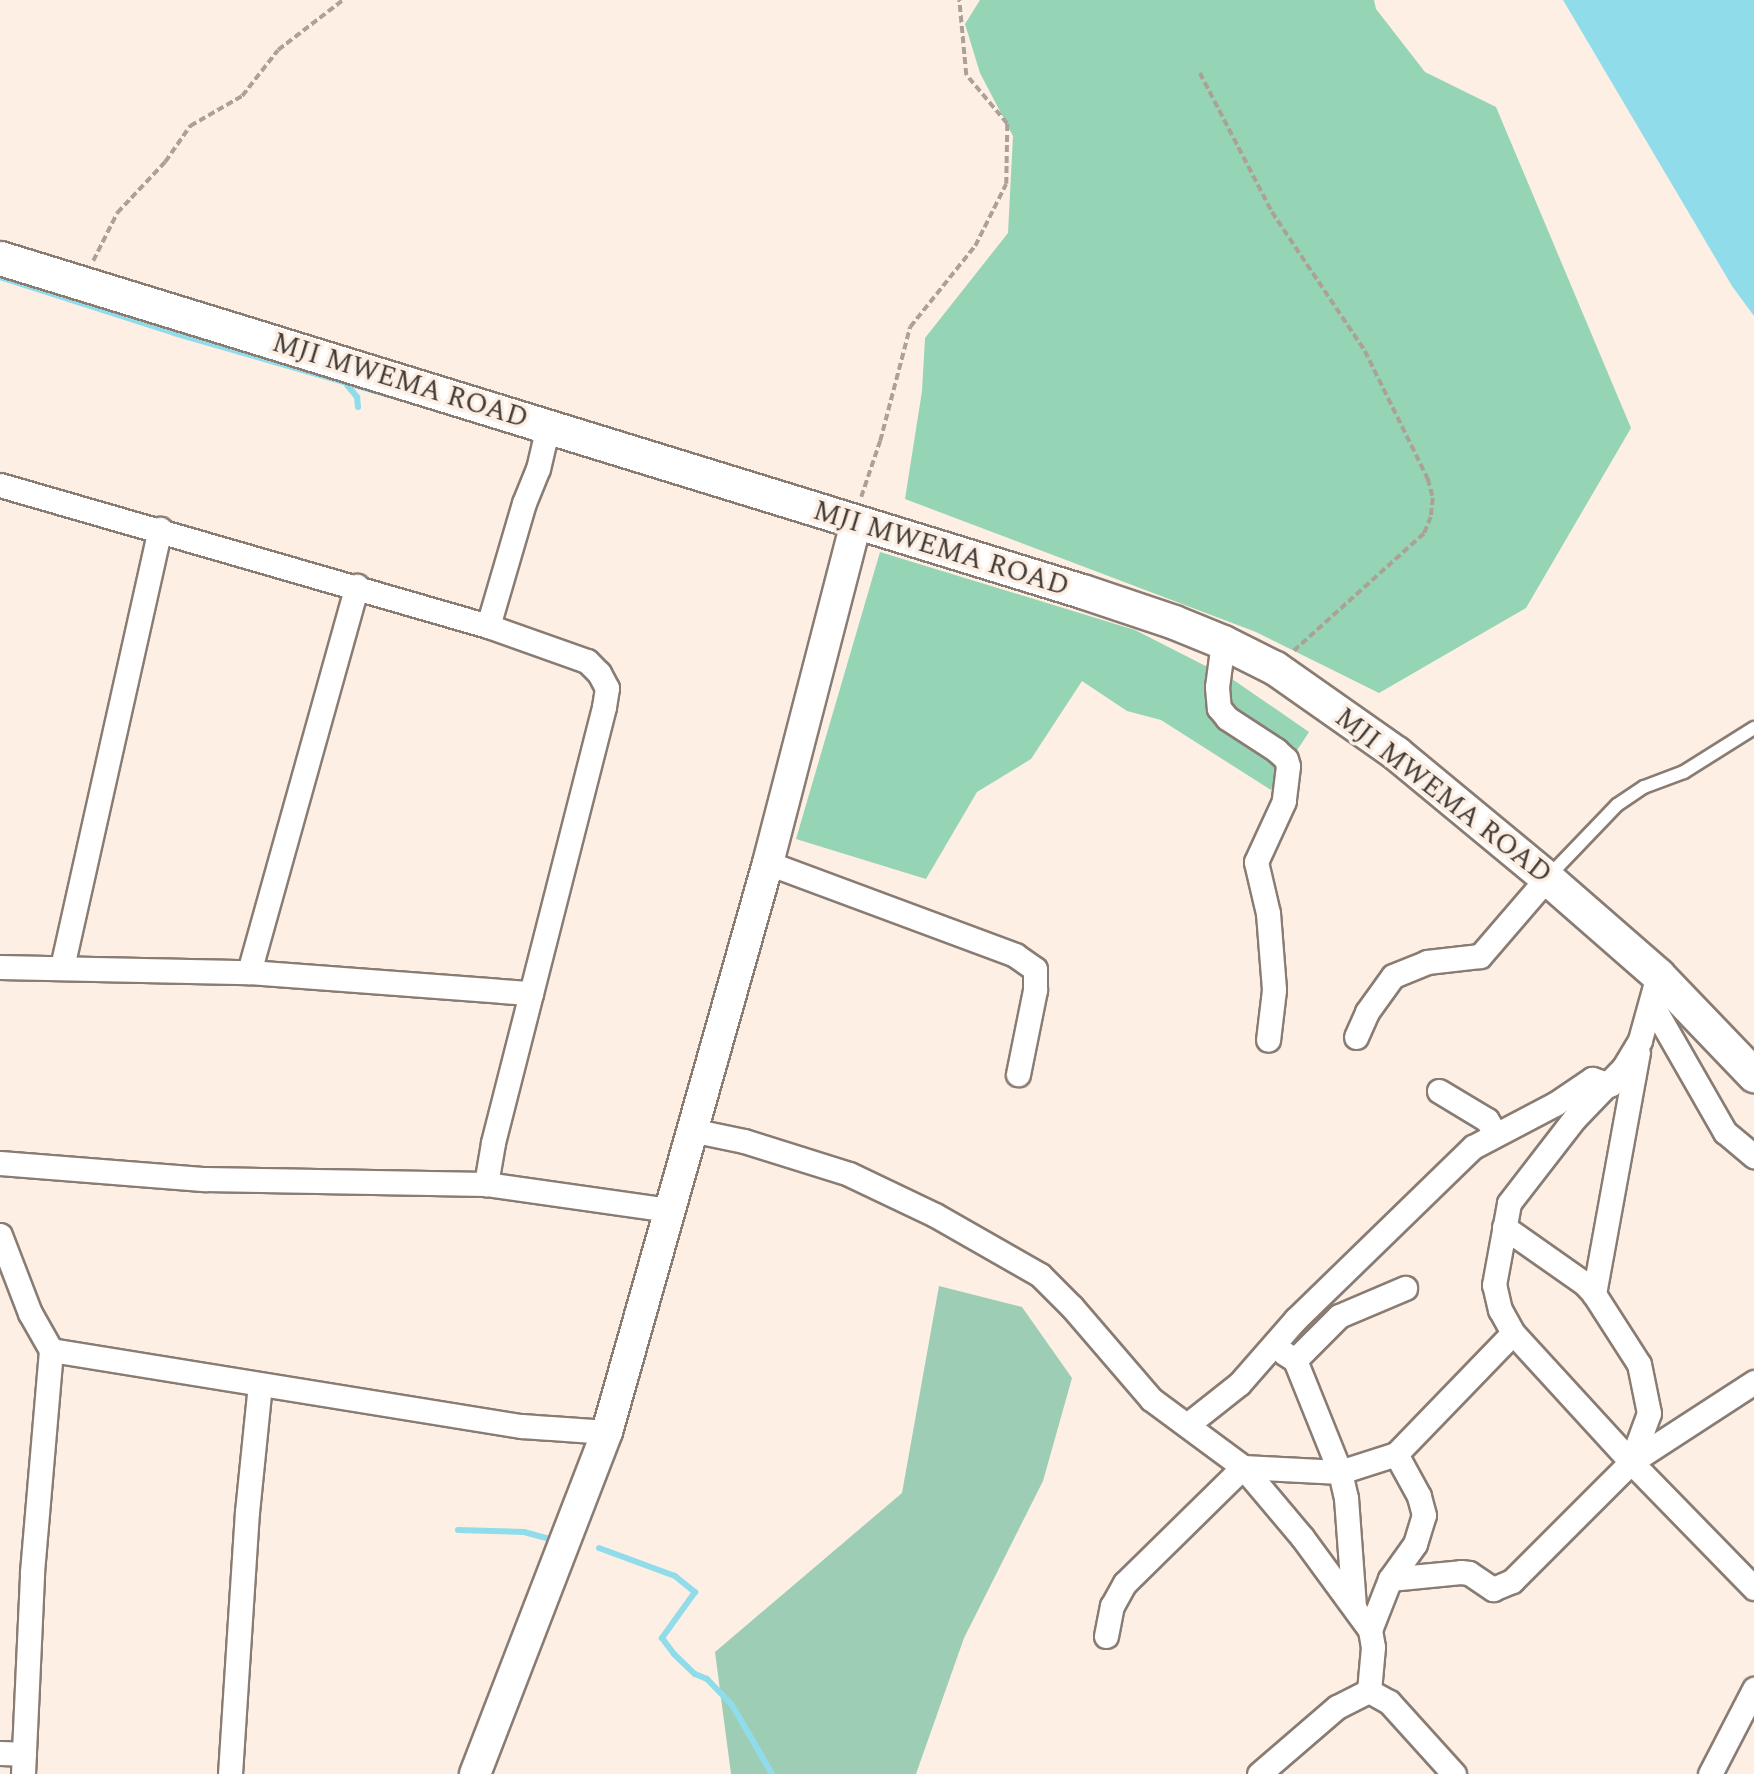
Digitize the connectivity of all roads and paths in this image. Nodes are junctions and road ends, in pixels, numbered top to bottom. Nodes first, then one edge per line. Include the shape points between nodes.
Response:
1 (343, 0) edge
2 (958, 0) edge
3 (1200, 73) dead end
4 (0, 258) edge
5 (83, 284) junction
6 (548, 426) junction
7 (0, 485) edge
8 (856, 523) junction
9 (160, 529) junction
10 (357, 586) junction
11 (488, 626) junction
12 (1223, 642) junction
13 (1275, 668) junction
14 (1754, 728) edge
15 (768, 863) junction
16 (1547, 878) junction
17 (0, 967) edge
18 (62, 967) junction
19 (249, 972) junction
20 (1655, 989) junction
21 (531, 993) junction
22 (1356, 1037) dead end
23 (1268, 1040) dead end
24 (1640, 1040) junction
25 (1017, 1074) dead end
26 (1754, 1075) edge
27 (1610, 1085) junction
28 (1440, 1091) dead end
29 (691, 1130) junction
30 (1495, 1133) junction
31 (1754, 1156) edge
32 (0, 1163) edge
33 (486, 1184) junction
34 (669, 1210) junction
35 (1504, 1227) junction
36 (0, 1235) edge
37 (1405, 1287) dead end
38 (1594, 1294) junction
39 (1513, 1333) junction
40 (1273, 1345) junction
41 (51, 1350) junction
42 (1295, 1360) junction
43 (1754, 1382) edge
44 (260, 1385) junction
45 (1187, 1425) junction
46 (607, 1432) junction
47 (1396, 1454) junction
48 (1631, 1462) junction
49 (1242, 1467) junction
50 (1340, 1472) junction
51 (1390, 1579) junction
52 (1754, 1588) edge
53 (1354, 1606) junction
54 (1370, 1630) junction
55 (1106, 1636) dead end
56 (1754, 1689) edge
57 (1369, 1691) junction
58 (0, 1753) edge
59 (24, 1764) edge
60 (230, 1774) edge
61 (475, 1774) edge
62 (1259, 1774) edge
63 (1454, 1774) edge
64 (1710, 1774) edge

1 - 5 path via 278,50 242,96 190,126 165,162 117,213
2 - 8 path via 967,75 1007,124 1006,184 975,246 910,327
3 - 13 path via 1272,212 1365,351 1433,498 1424,534
4 - 5 main road, MJI MWEMA ROAD
5 - 6 main road, MJI MWEMA ROAD
6 - 8 main road, MJI MWEMA ROAD
6 - 11 street
7 - 9 street
8 - 12 main road, MJI MWEMA ROAD via 1082,591
8 - 15 street
9 - 10 street
9 - 18 street
10 - 11 street
10 - 19 street
11 - 21 street via 587,660 607,688
12 - 13 main road, MJI MWEMA ROAD
12 - 23 street via 1219,708 1286,758 1288,766 1284,801 1256,862 1268,913 1274,990
13 - 16 main road, MJI MWEMA ROAD via 1396,753
14 - 16 lane via 1684,772 1644,787 1617,805
15 - 25 street via 1015,955 1035,969 1035,990
15 - 29 street
16 - 20 main road, MJI MWEMA ROAD
16 - 22 street via 1480,956 1427,962 1393,976 1367,1012
17 - 18 street
18 - 19 street
19 - 21 street
20 - 24 street
20 - 26 main road, MJI MWEMA ROAD
20 - 31 street via 1725,1132
21 - 33 street
24 - 27 street
24 - 38 street
27 - 30 street via 1592,1079 1555,1104
27 - 35 street via 1574,1119 1518,1188
28 - 30 street via 1488,1120
29 - 34 street
29 - 45 street via 766,1147 849,1174 935,1215 1040,1275 1151,1399
30 - 40 street via 1432,1185
32 - 33 street via 205,1179
33 - 34 street
34 - 46 street
35 - 38 street
35 - 39 street via 1494,1285 1500,1310
36 - 41 street via 30,1313
37 - 42 street via 1339,1316
38 - 48 street via 1639,1364 1648,1413
39 - 47 street
39 - 48 street
40 - 42 street
40 - 45 street via 1239,1384
41 - 44 street
41 - 59 street via 32,1572
42 - 50 street
43 - 48 street
44 - 46 street via 522,1426
44 - 60 street
45 - 49 street
46 - 61 street
47 - 50 street
47 - 51 street via 1424,1515 1415,1544
48 - 51 street via 1512,1581 1493,1589 1461,1572
48 - 52 street
49 - 50 street
49 - 53 street
49 - 55 street via 1125,1583 1112,1606
50 - 53 street
51 - 54 street
53 - 54 street
54 - 57 street
56 - 64 street
57 - 62 street via 1338,1707
57 - 63 street via 1390,1702
58 - 59 street

